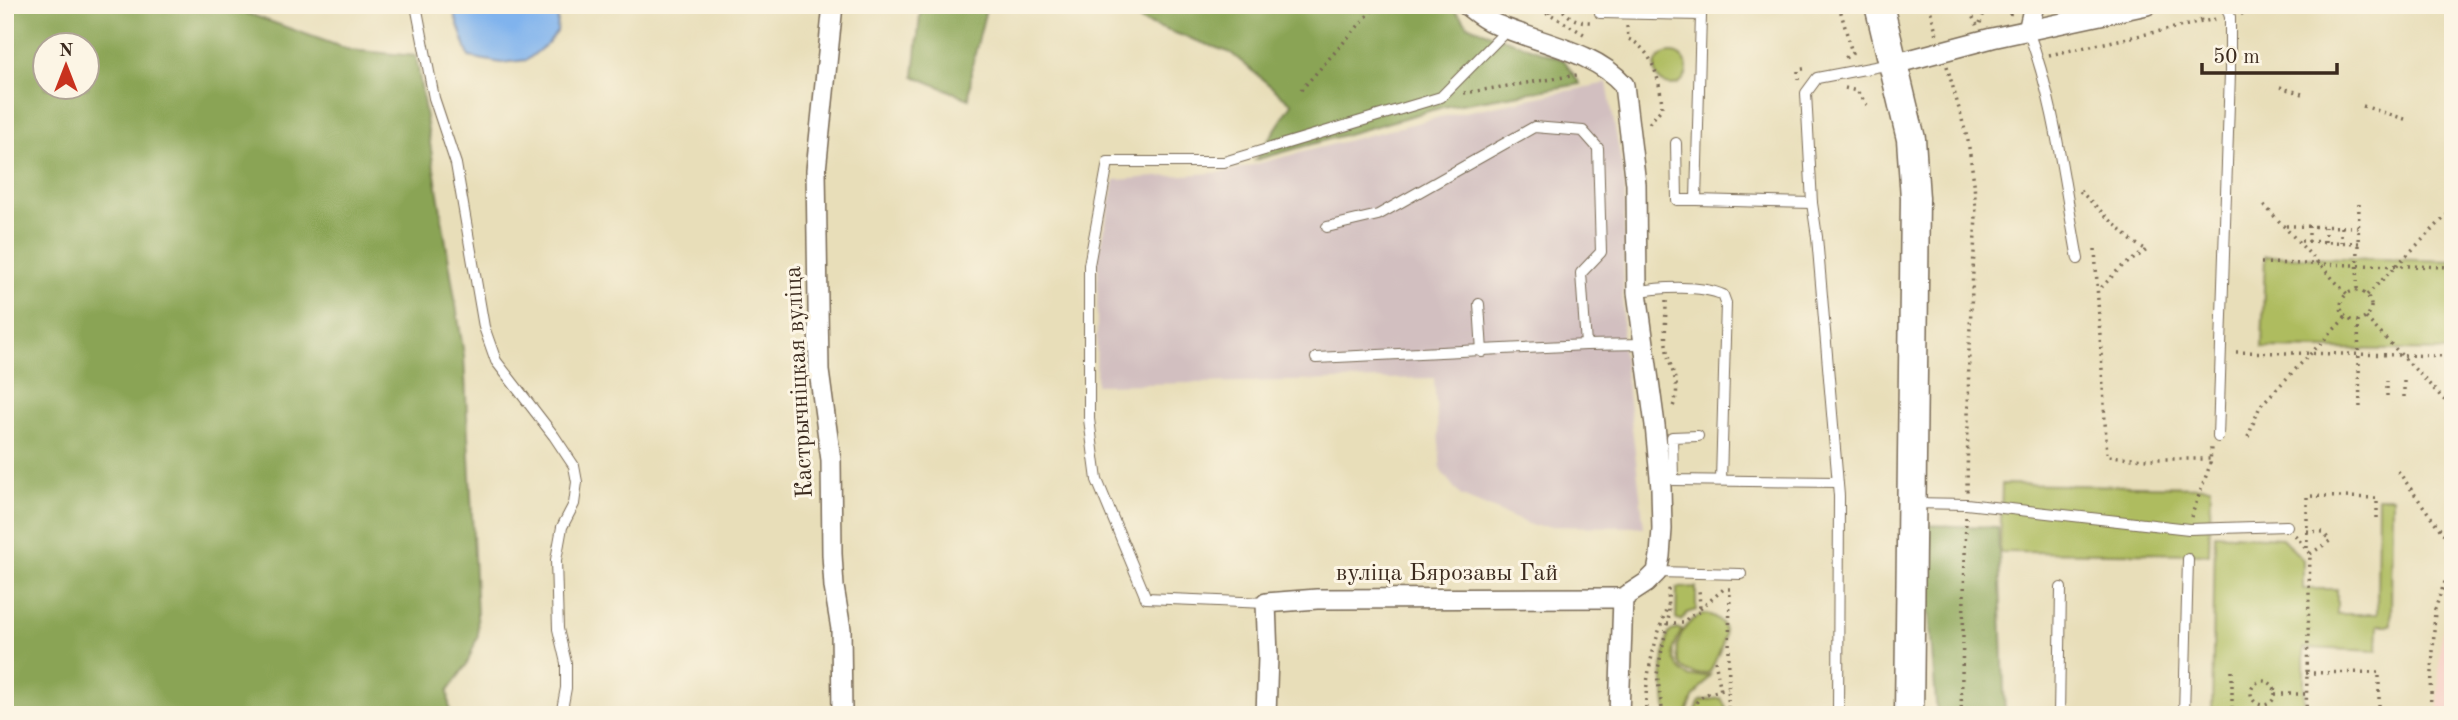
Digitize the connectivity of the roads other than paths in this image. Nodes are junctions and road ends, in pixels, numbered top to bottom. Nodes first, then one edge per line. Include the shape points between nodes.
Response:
1 (416, 5) edge
2 (833, 5) edge
3 (1466, 5) edge
4 (1879, 5) edge
5 (2034, 5) edge
6 (2147, 5) edge
7 (2226, 5) edge
8 (1600, 13) dead end
9 (1508, 29) junction
10 (2028, 31) junction
11 (1895, 64) junction
12 (1676, 143) dead end
13 (1696, 200) junction
14 (1812, 203) junction
15 (1327, 227) dead end
16 (2078, 259) dead end
17 (1637, 292) junction
18 (1479, 304) dead end
19 (1645, 344) junction
20 (1586, 345) junction
21 (1482, 352) junction
22 (1316, 358) dead end
23 (1698, 436) dead end
24 (2215, 437) road end
25 (1721, 480) junction
26 (1837, 482) junction
27 (1912, 503) junction
28 (2287, 526) road end
29 (2188, 559) dead end
30 (1741, 574) dead end
31 (1662, 579) junction
32 (2062, 588) dead end
33 (1623, 598) junction
34 (1266, 603) junction
35 (561, 715) edge
36 (842, 715) edge
37 (1266, 715) edge
38 (1619, 715) edge
39 (1838, 715) edge
40 (1909, 715) edge
41 (2059, 715) edge
42 (2184, 715) edge

1 - 35 lane via 434,98 456,164 484,327 496,361 574,466 573,504 562,527 556,560 558,629 566,663
2 - 36 street, Кастрычніцкая вуліца via 816,170 819,371 831,460
3 - 9 street
4 - 11 main road
5 - 10 street
6 - 10 street
7 - 24 lane via 2230,17
8 - 13 lane via 1701,15
9 - 17 street via 1579,55 1624,85 1636,184
9 - 34 lane via 1441,97 1224,162 1108,162 1089,265 1089,419 1097,480 1146,598
10 - 11 street via 1945,61
10 - 16 lane via 2055,132
11 - 14 lane via 1812,82 1806,93
11 - 27 main road via 1910,139 1915,198
12 - 13 lane via 1677,200
13 - 14 lane
14 - 26 lane
15 - 20 lane via 1378,215 1534,127 1583,131 1598,148 1601,252 1581,273
17 - 19 street
17 - 25 lane via 1713,290 1723,295
18 - 21 lane
19 - 20 lane
19 - 31 street via 1661,488
20 - 21 lane
21 - 22 lane
23 - 25 lane via 1672,437 1673,480
25 - 26 lane
26 - 39 lane
27 - 28 lane via 1966,504 2189,529
27 - 40 main road
29 - 42 lane
30 - 31 lane
31 - 33 street
32 - 41 lane
33 - 34 street, вуліца Бярозавы Гай
33 - 38 street
34 - 37 street

